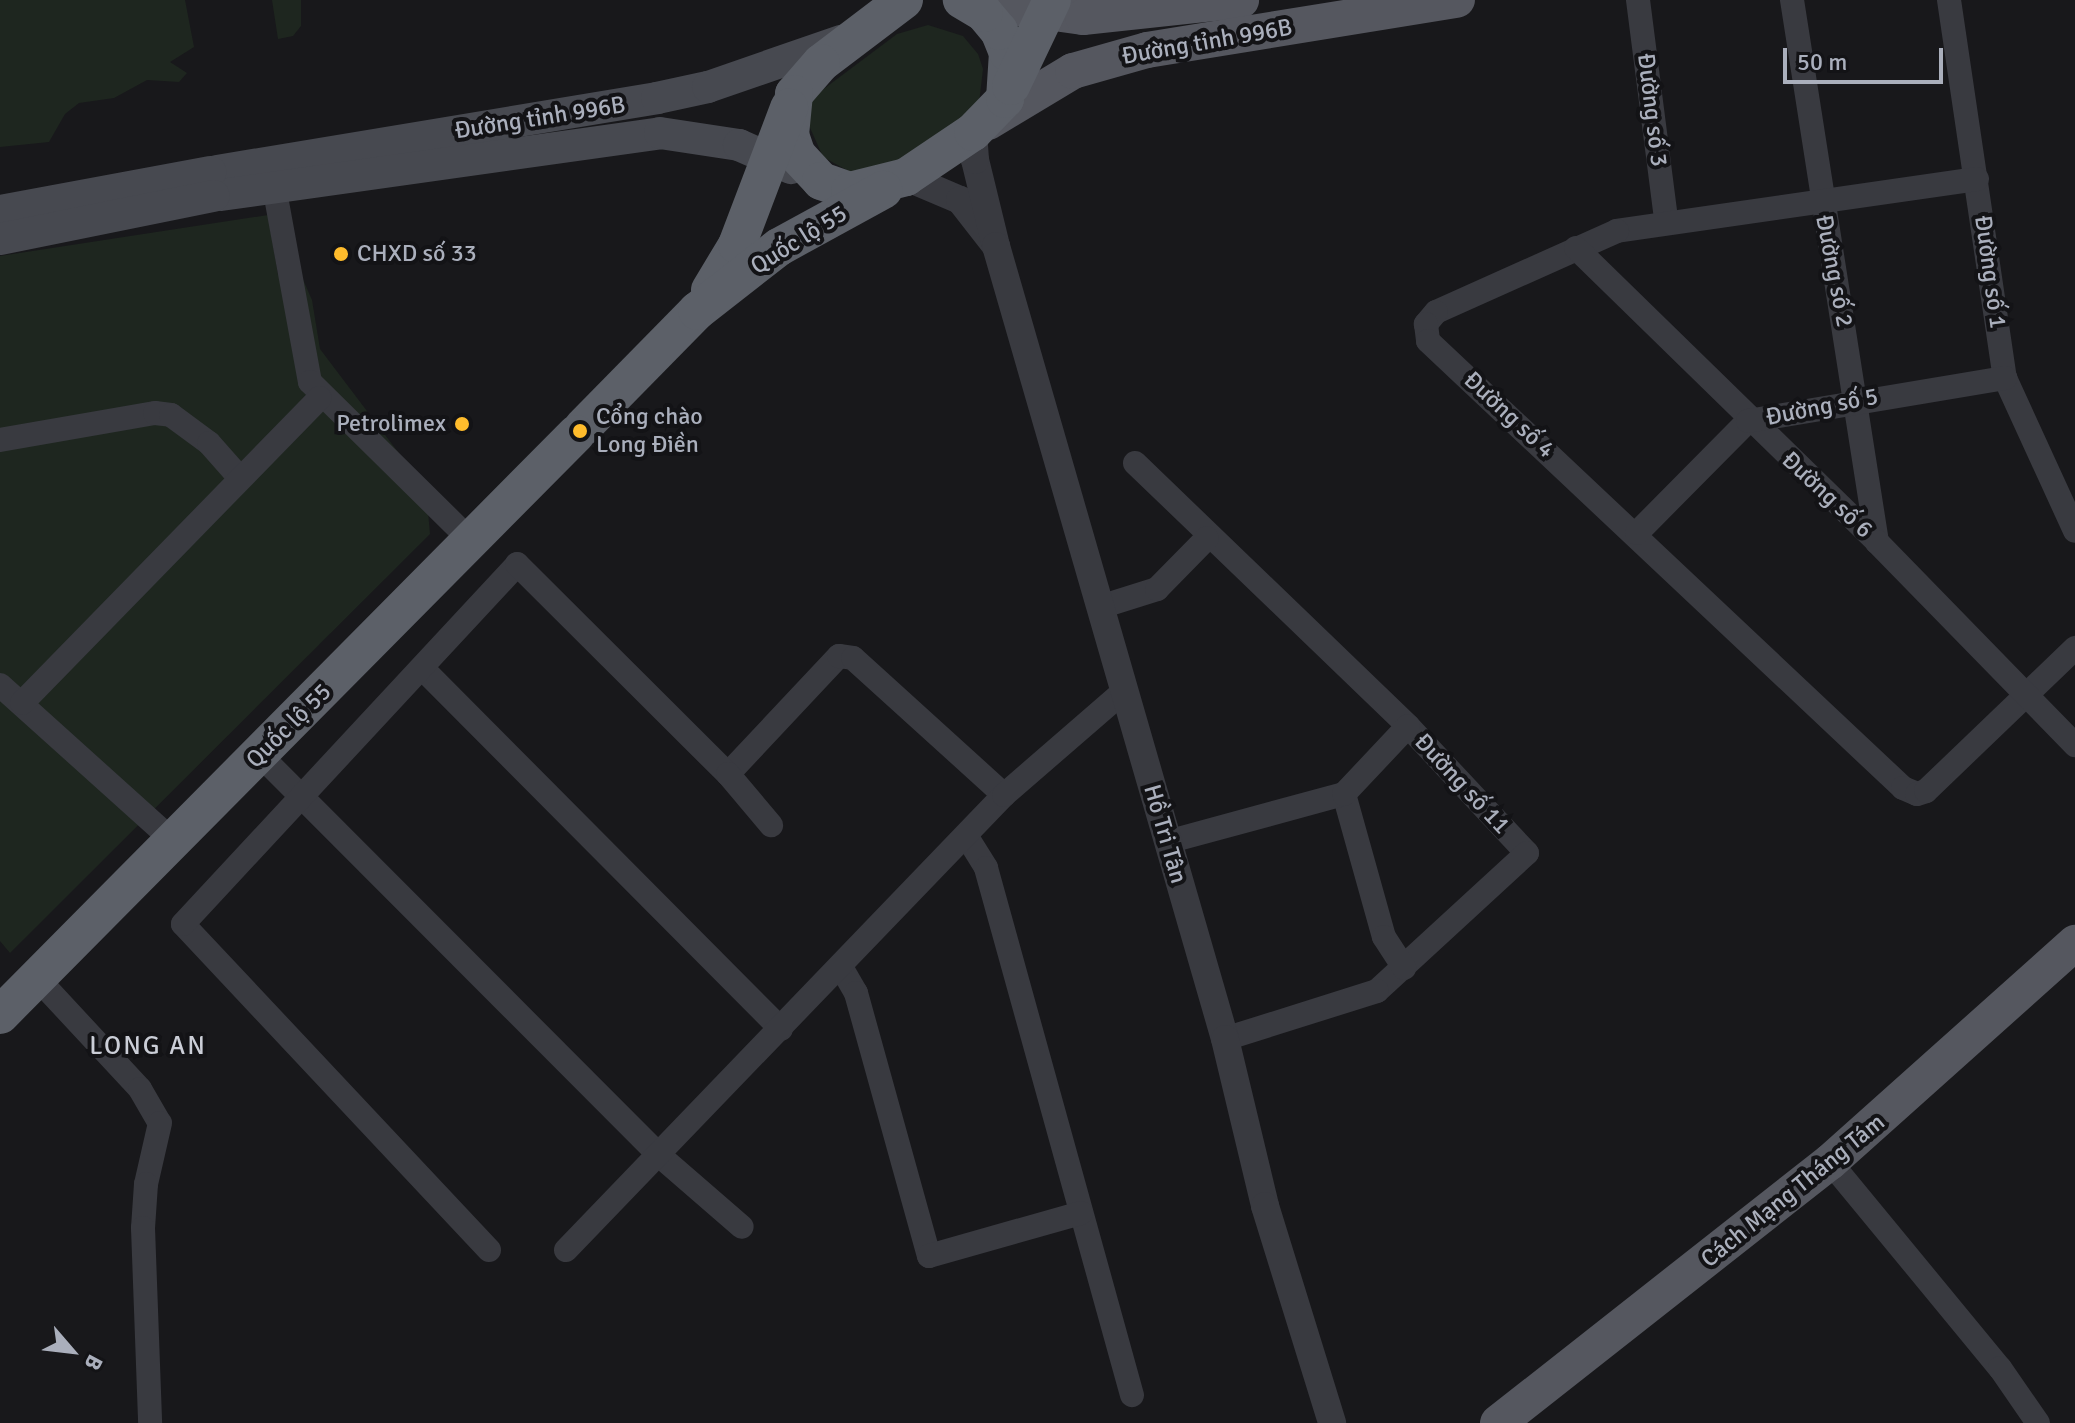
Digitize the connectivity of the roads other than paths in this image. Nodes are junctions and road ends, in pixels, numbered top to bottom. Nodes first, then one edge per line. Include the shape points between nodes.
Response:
1 (904, 0) edge
2 (962, 0) edge
3 (1241, 0) edge
4 (1457, 0) edge
5 (1638, 0) edge
6 (1792, 0) edge
7 (1949, 0) edge
8 (1048, 6) edge
9 (1155, 6) edge
10 (856, 36) junction
11 (794, 94) junction
12 (1005, 99) junction
13 (973, 132) junction
14 (768, 157) junction
15 (906, 177) junction
16 (1977, 179) junction
17 (821, 181) junction
18 (216, 184) junction
19 (274, 186) junction
20 (1820, 201) junction
21 (0, 211) edge
22 (1666, 220) junction
23 (0, 239) edge
24 (996, 246) junction
25 (1576, 248) junction
26 (697, 311) junction
27 (2005, 378) junction
28 (320, 398) junction
29 (1858, 399) junction
30 (1748, 421) junction
31 (0, 440) edge
32 (1135, 463) dead end
33 (240, 478) junction
34 (2075, 531) edge
35 (1637, 533) junction
36 (1207, 538) junction
37 (471, 541) junction
38 (1877, 542) junction
39 (1100, 607) junction
40 (2075, 648) edge
41 (422, 668) junction
42 (0, 685) edge
43 (1124, 691) junction
44 (2025, 696) junction
45 (22, 703) junction
46 (1408, 726) junction
47 (2075, 745) edge
48 (261, 756) junction
49 (728, 774) junction
50 (1344, 794) junction
51 (1004, 795) junction
52 (301, 798) junction
53 (771, 825) dead end
54 (967, 837) junction
55 (173, 841) junction
56 (1167, 842) junction
57 (2075, 943) edge
58 (841, 967) junction
59 (1404, 968) junction
60 (37, 978) junction
61 (0, 1015) edge
62 (781, 1029) junction
63 (1225, 1039) junction
64 (660, 1156) junction
65 (1830, 1162) junction
66 (1081, 1213) junction
67 (742, 1227) dead end
68 (489, 1250) dead end
69 (566, 1250) dead end
70 (1132, 1395) dead end
71 (150, 1423) edge
72 (1332, 1423) edge
73 (1498, 1423) edge
74 (2038, 1423) edge

1 - 10 highway, Quốc lộ 55
2 - 8 main road, Đường tỉnh 996B
2 - 12 highway via 999,31 1008,53
3 - 9 main road, Đường tỉnh 996B
4 - 13 main road, Đường tỉnh 996B via 1147,50 1073,71
5 - 22 street, Đường số 3
6 - 20 street, Đường số 2
7 - 16 street, Đường số 1
8 - 9 main road, Đường tỉnh 996B via 1083,17
8 - 12 highway
10 - 11 highway, Quốc lộ 55 via 805,77
10 - 18 main road, Đường tỉnh 996B via 743,76 657,98
11 - 14 highway, Quốc lộ 55
11 - 17 highway via 790,135 797,155
12 - 13 highway
13 - 15 highway
13 - 24 street, Hồ Tri Tân
14 - 17 main road, Đường tỉnh 996B
14 - 19 main road, Đường tỉnh 996B via 696,135 660,133
14 - 26 highway, Quốc lộ 55 via 737,245
15 - 17 highway via 850,191
15 - 24 street via 960,200
15 - 26 highway, Quốc lộ 55 via 779,247
16 - 20 street, Đường số 4
16 - 27 street, Đường số 1
18 - 19 main road, Đường tỉnh 996B
18 - 21 main road, Đường tỉnh 996B
18 - 23 main road, Đường tỉnh 996B
19 - 28 street via 304,363
20 - 22 street, Đường số 4
20 - 29 street, Đường số 2
22 - 25 street, Đường số 4 via 1617,231
24 - 39 street, Hồ Tri Tân
25 - 30 street, Đường số 6
25 - 35 street, Đường số 4 via 1436,312 1426,324 1428,341
26 - 37 highway, Quốc lộ 55
27 - 29 street, Đường số 5
27 - 34 street, Đường số 1
28 - 33 street
28 - 37 street
29 - 30 street, Đường số 5
29 - 38 street, Đường số 2
30 - 35 street, Đường số 5
30 - 38 street, Đường số 6
31 - 33 street via 155,413 171,415 209,443
32 - 36 street, Đường số 11
33 - 45 street
35 - 44 street, Đường số 4 via 1903,788 1917,794
36 - 39 street via 1157,589
36 - 46 street, Đường số 11
37 - 48 highway, Quốc lộ 55
38 - 44 street, Đường số 6
39 - 43 street, Hồ Tri Tân
40 - 44 street
41 - 49 street via 517,564
41 - 52 street
41 - 62 street
42 - 45 street
43 - 51 street
43 - 56 street, Hồ Tri Tân
44 - 47 street, Đường số 6
45 - 55 street
46 - 50 street
46 - 59 street, Đường số 11 via 1527,853
48 - 52 street
48 - 55 highway, Quốc lộ 55
49 - 51 street via 839,656 853,658
49 - 53 street
50 - 56 street
50 - 59 street via 1384,937
51 - 54 street
52 - 64 street
52 - 68 street via 183,924
54 - 58 street
54 - 66 street via 986,868
55 - 60 highway, Quốc lộ 55
56 - 63 street, Hồ Tri Tân
57 - 65 main road, Cách Mạng Tháng Tám
58 - 62 street
58 - 66 street via 856,993 929,1256
59 - 63 street, Đường số 11 via 1377,991
60 - 61 highway, Quốc lộ 55
60 - 71 street via 140,1089 160,1123 146,1184 143,1228
62 - 64 street
63 - 72 street, Hồ Tri Tân via 1265,1206
64 - 67 street
64 - 69 street
65 - 73 main road, Cách Mạng Tháng Tám
65 - 74 street via 2000,1368
66 - 70 street

